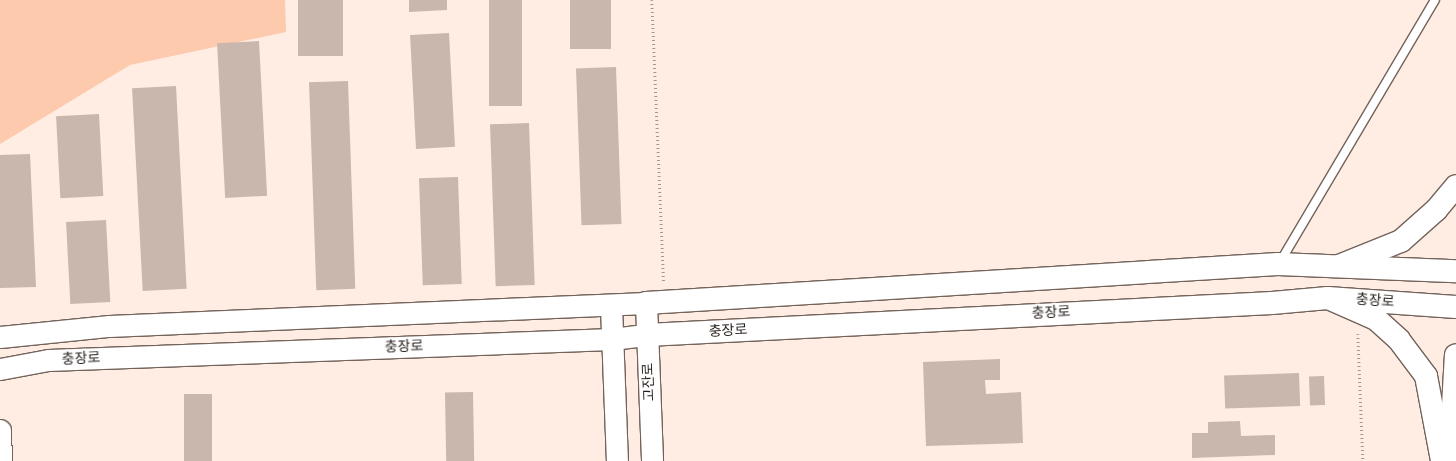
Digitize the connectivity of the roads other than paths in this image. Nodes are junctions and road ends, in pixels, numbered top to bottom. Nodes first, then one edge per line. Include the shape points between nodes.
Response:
1 (1435, 0) edge
2 (1456, 186) edge
3 (1278, 264) junction
4 (1339, 266) junction
5 (1456, 270) edge
6 (1059, 278) junction
7 (1328, 298) junction
8 (655, 302) junction
9 (611, 306) junction
10 (1456, 307) edge
11 (1059, 313) junction
12 (647, 335) junction
13 (0, 337) edge
14 (612, 339) junction
15 (1456, 355) edge
16 (0, 369) edge
17 (0, 431) edge
18 (1, 461) edge
19 (617, 461) edge
20 (652, 461) edge
21 (1442, 461) edge
22 (1450, 461) edge

1 - 3 lane
2 - 4 main road via 1436,210 1401,241
3 - 4 main road, 충장로
3 - 6 main road, 충장로
4 - 5 main road, 충장로
6 - 8 main road, 충장로
6 - 11 main road
7 - 10 main road, 충장로
7 - 11 main road, 충장로
7 - 21 main road via 1376,319 1399,340 1426,376
8 - 9 street, 충장로
8 - 12 street, 고잔로
9 - 13 street, 충장로 via 109,326
9 - 14 street
11 - 12 main road, 충장로
12 - 14 street, 충장로
12 - 20 street, 고잔로
14 - 16 street, 충장로 via 87,358 48,360
14 - 19 street
15 - 22 main road
17 - 18 main road

